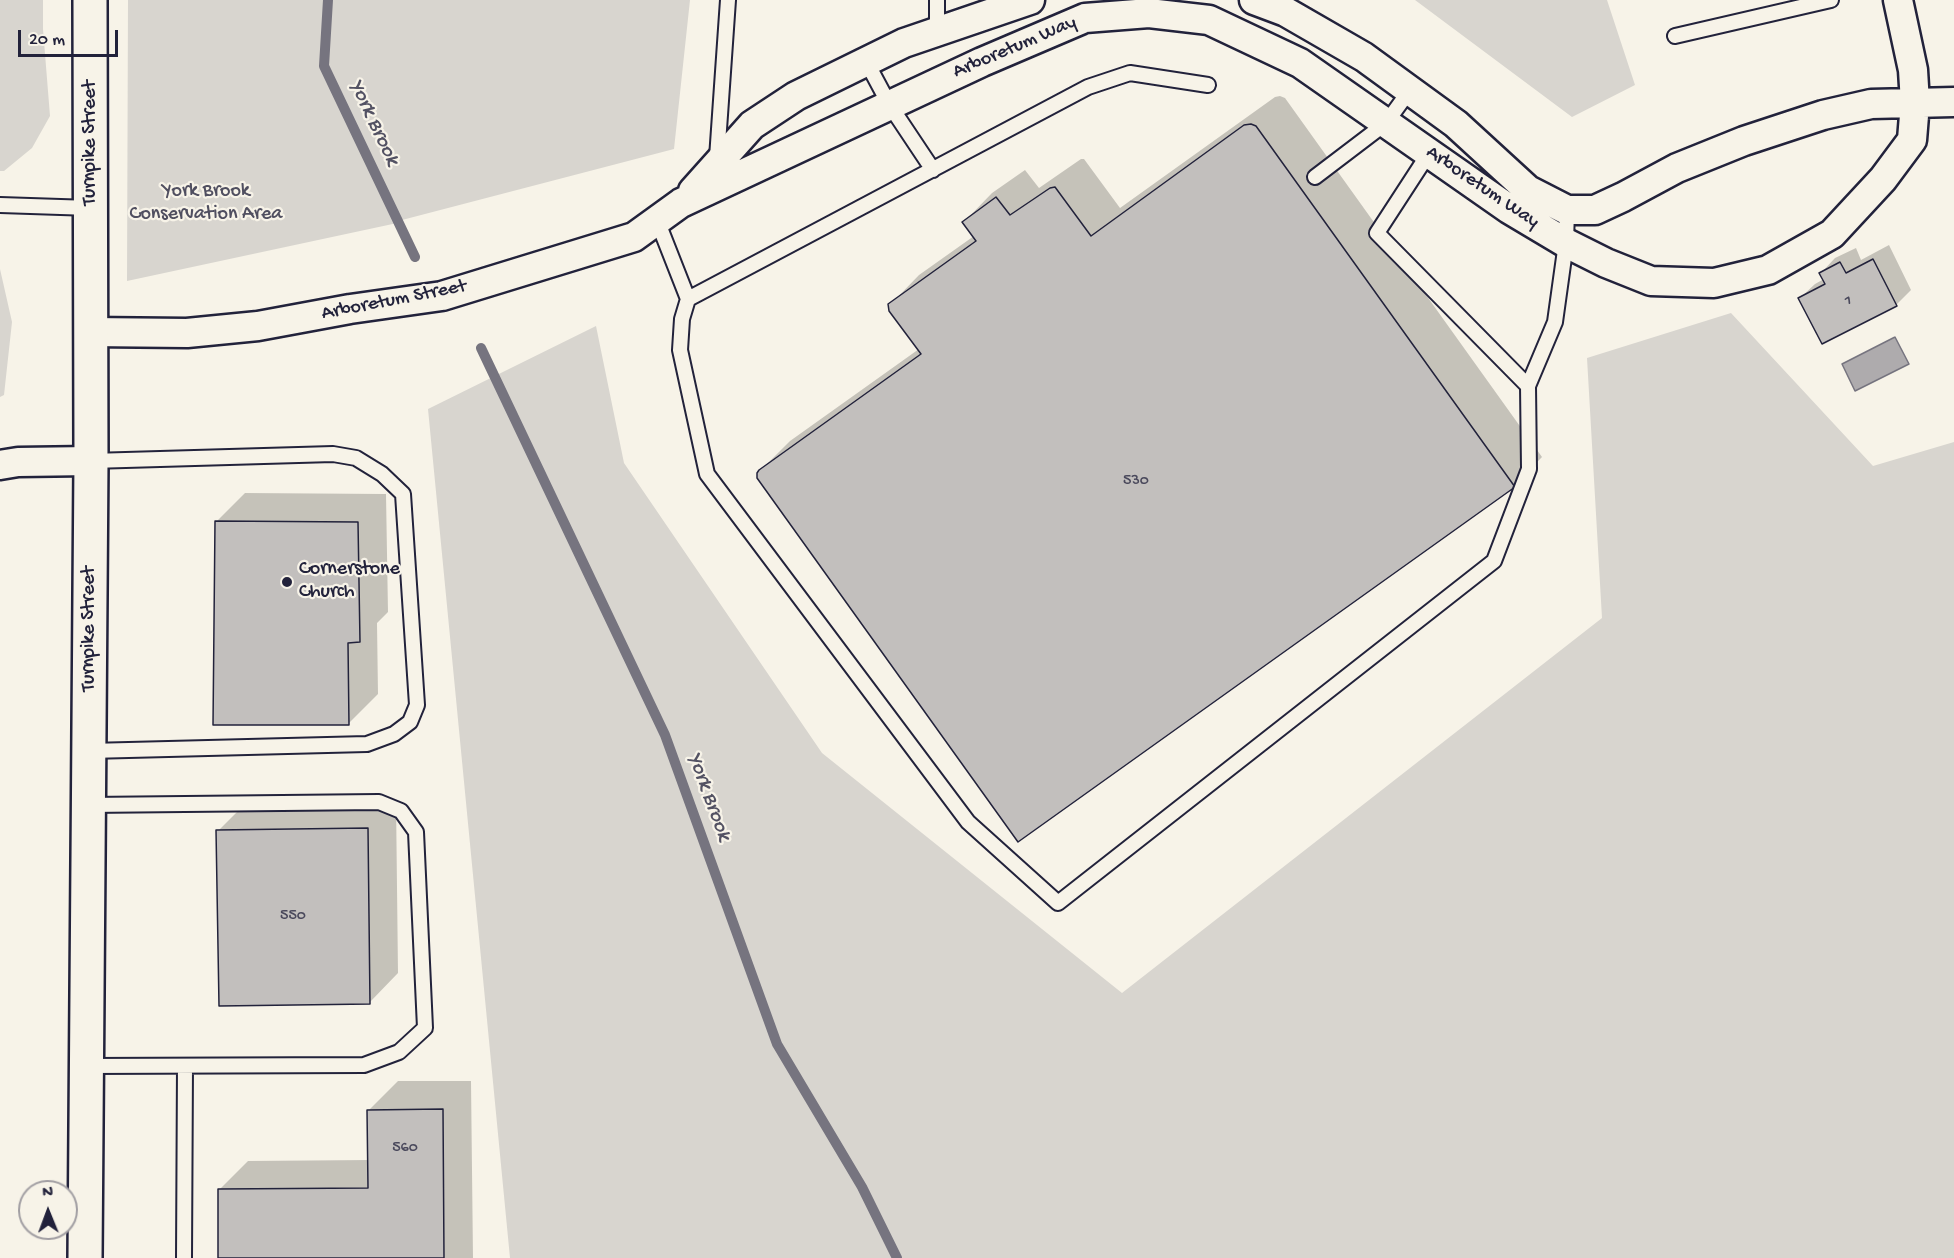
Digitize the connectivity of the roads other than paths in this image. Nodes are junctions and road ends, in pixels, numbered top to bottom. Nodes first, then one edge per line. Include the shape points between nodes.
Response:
1 (90, 0) edge
2 (728, 0) edge
3 (937, 0) edge
4 (1030, 0) edge
5 (1254, 0) edge
6 (1831, 0) edge
7 (1898, 0) edge
8 (937, 31) junction
9 (1675, 36) dead end
10 (866, 61) junction
11 (1208, 85) dead end
12 (1410, 90) junction
13 (1954, 102) edge
14 (1915, 103) junction
15 (889, 104) junction
16 (1386, 123) junction
17 (1429, 153) junction
18 (716, 166) junction
19 (933, 170) junction
20 (1315, 177) dead end
21 (681, 203) junction
22 (0, 205) edge
23 (92, 208) junction
24 (1567, 210) junction
25 (657, 220) junction
26 (1566, 243) junction
27 (688, 299) junction
28 (90, 332) junction
29 (1528, 386) junction
30 (91, 461) junction
31 (0, 465) edge
32 (89, 751) junction
33 (88, 805) junction
34 (86, 1066) junction
35 (185, 1066) junction
36 (85, 1258) edge
37 (184, 1258) edge

1 - 23 main road, Turnpike Street
2 - 18 lane
3 - 8 lane
4 - 8 street, Arboretum Way
5 - 12 street, Arboretum Way via 1286,12 1364,57
6 - 9 lane
7 - 14 street, Arboretum Way via 1913,70
8 - 10 street, Arboretum Way
10 - 15 lane
10 - 18 street, Arboretum Way via 796,96 752,124
11 - 19 lane via 1130,73 1088,87
12 - 16 lane
12 - 24 street, Arboretum Way via 1456,124 1527,190
13 - 14 street, Arboretum Way
14 - 24 street, Arboretum Way via 1871,104 1823,115 1677,168 1595,210
14 - 26 street, Arboretum Way via 1912,140 1883,179 1832,234 1768,270 1714,283 1651,281
15 - 16 street, Arboretum Way via 1085,18 1149,13 1209,20 1300,63
15 - 19 lane
15 - 21 street, Arboretum Way
16 - 17 street, Arboretum Way
16 - 20 lane
17 - 26 street, Arboretum Way
17 - 29 lane via 1377,233
18 - 21 street, Arboretum Way
19 - 27 lane
21 - 25 street, Arboretum Street
22 - 23 lane
23 - 28 main road, Turnpike Street
24 - 26 lane
25 - 27 lane
25 - 28 street, Arboretum Street via 634,237 442,296 258,326 187,333
26 - 29 lane via 1555,322
27 - 29 lane via 680,350 707,474 968,822 1058,903 1494,561 1529,469
28 - 30 main road, Turnpike Street
30 - 31 street
30 - 32 main road, Turnpike Street
30 - 32 lane via 333,454 356,459 382,474 403,494 417,705 410,722 394,734 367,744
32 - 33 main road, Turnpike Street
33 - 34 main road, Turnpike Street
33 - 35 lane via 379,802 401,811 416,832 425,1028 399,1052 363,1065
34 - 35 lane
34 - 36 main road, Turnpike Street
35 - 37 lane

